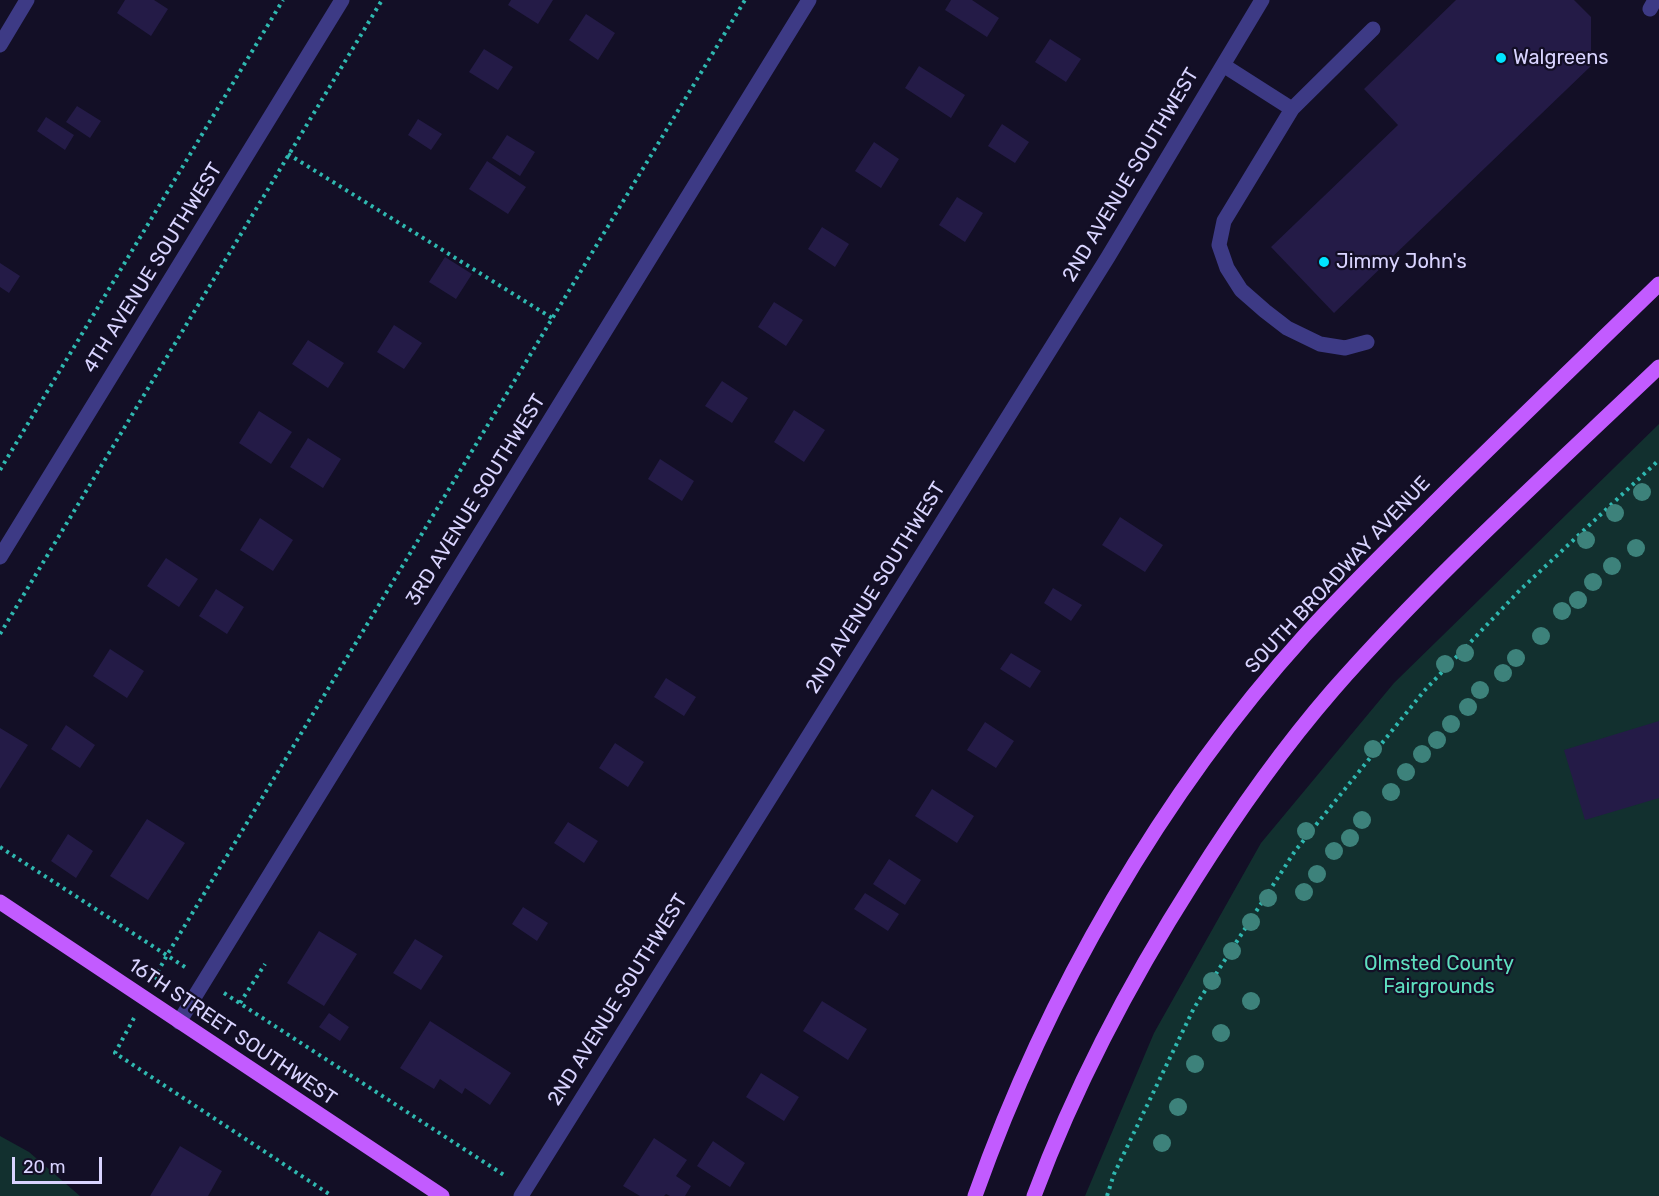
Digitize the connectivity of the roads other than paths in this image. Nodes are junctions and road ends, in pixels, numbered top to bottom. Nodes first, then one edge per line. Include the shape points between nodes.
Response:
1 (27, 0) edge
2 (342, 0) edge
3 (809, 0) edge
4 (1262, 0) edge
5 (1373, 29) dead end
6 (0, 45) edge
7 (1223, 64) junction
8 (1292, 109) junction
9 (1659, 284) edge
10 (1367, 342) dead end
11 (1659, 367) edge
12 (0, 557) edge
13 (0, 902) edge
14 (179, 1022) junction
15 (523, 1192) edge
16 (442, 1196) edge
17 (975, 1196) edge
18 (1034, 1196) edge

1 - 6 street
2 - 12 street, 4TH AVENUE SOUTHWEST
3 - 14 street, 3RD AVENUE SOUTHWEST
4 - 7 street, 2ND AVENUE SOUTHWEST
5 - 8 street
7 - 8 street
7 - 15 street, 2ND AVENUE SOUTHWEST via 1102,267
8 - 10 street via 1224,221 1219,245 1224,261 1241,290 1287,328 1320,344 1337,347
9 - 17 main road, SOUTH BROADWAY AVENUE via 1355,582 1304,635 1218,742 1116,896 1071,975 1035,1049
11 - 18 main road via 1391,626 1281,753 1237,812 1122,1003
13 - 14 main road, 16TH STREET SOUTHWEST
14 - 16 main road, 16TH STREET SOUTHWEST

